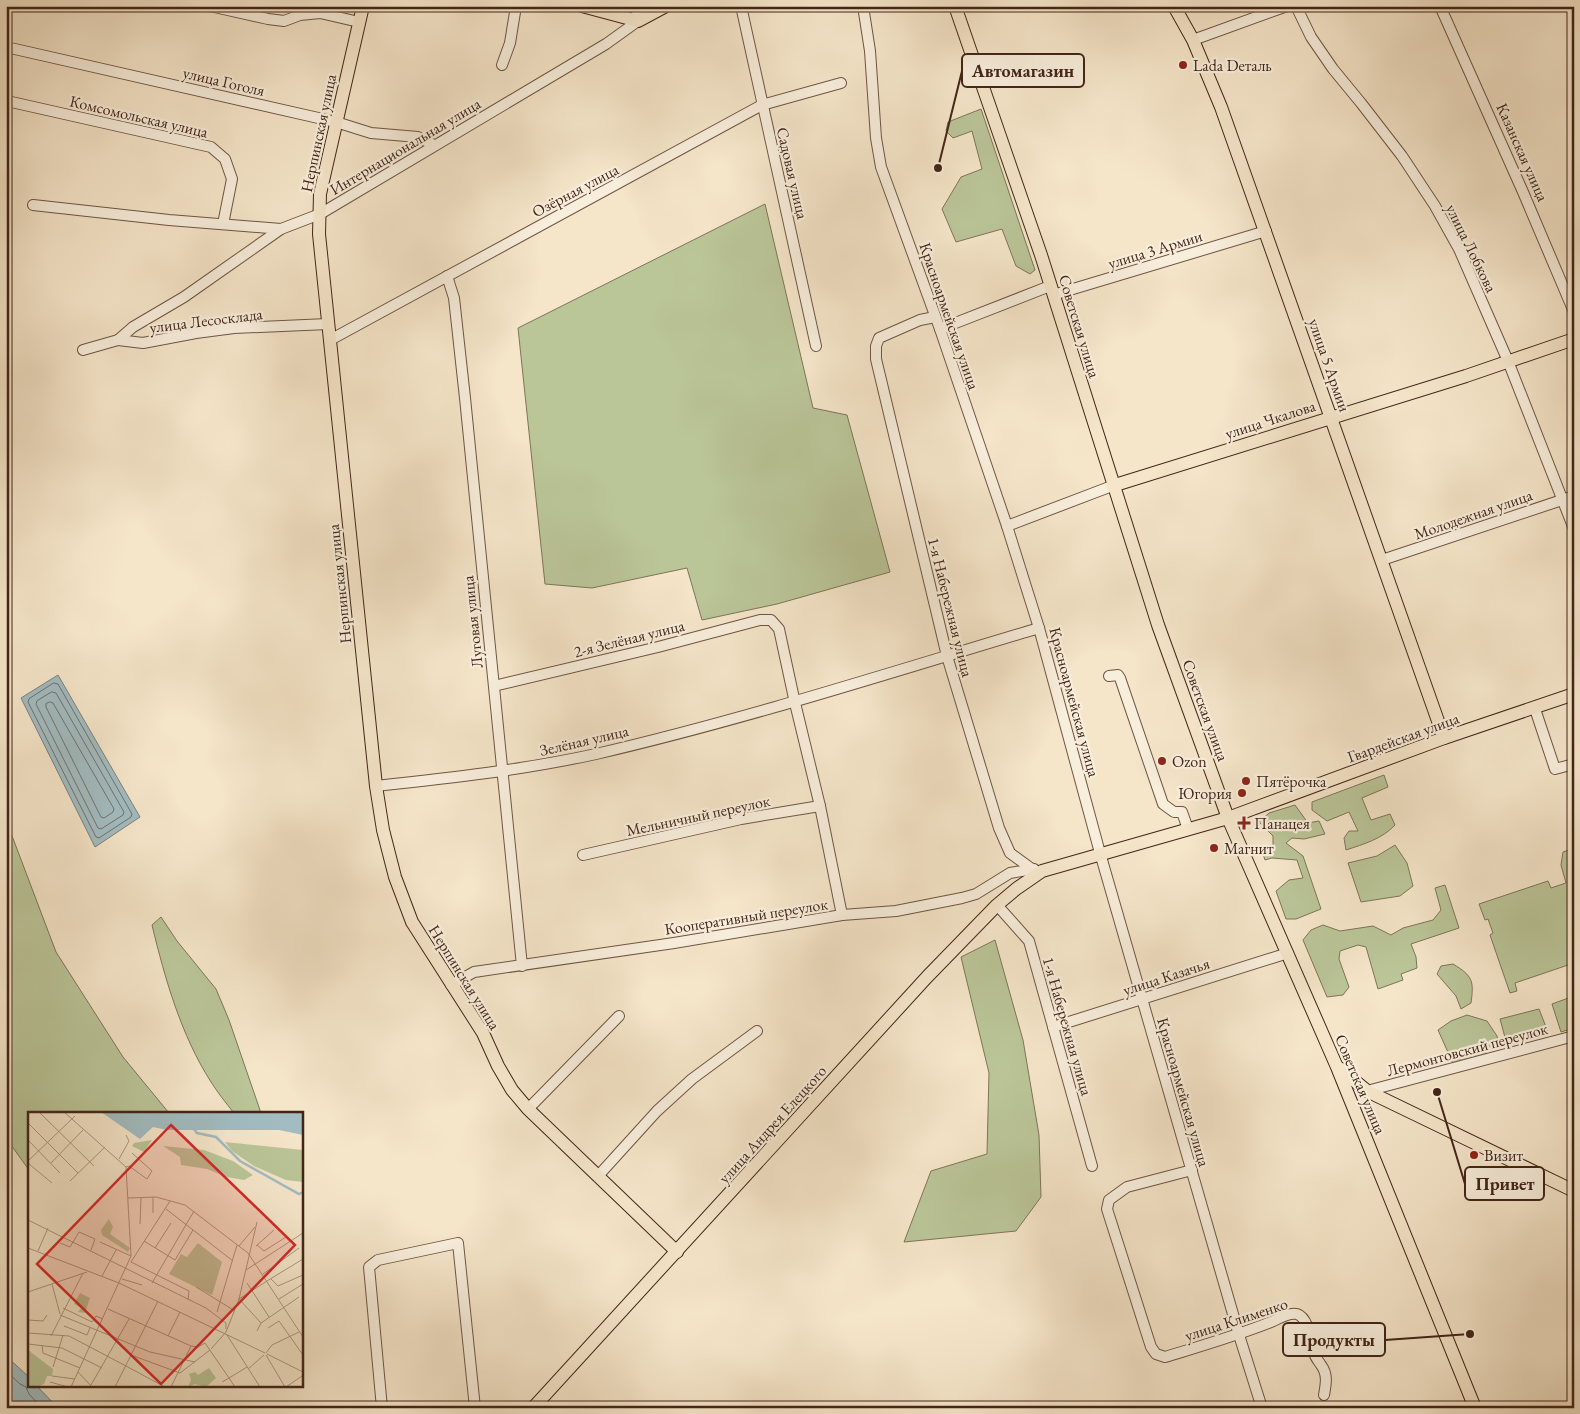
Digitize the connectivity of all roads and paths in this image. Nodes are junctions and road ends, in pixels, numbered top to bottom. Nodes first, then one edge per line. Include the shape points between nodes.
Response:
1 (210, 6) edge
2 (363, 6) edge
3 (516, 6) edge
4 (582, 6) edge
5 (636, 6) edge
6 (666, 6) edge
7 (741, 6) edge
8 (863, 6) edge
9 (956, 6) edge
10 (1174, 6) edge
11 (1287, 6) edge
12 (1296, 6) edge
13 (1440, 6) edge
14 (638, 21) junction
15 (359, 22) junction
16 (1194, 40) junction
17 (6, 47) edge
18 (502, 65) dead end
19 (841, 83) dead end
20 (7, 101) edge
21 (762, 105) junction
22 (336, 122) junction
23 (434, 145) junction
24 (33, 205) dead end
25 (320, 214) junction
26 (223, 224) junction
27 (281, 229) junction
28 (1266, 232) junction
29 (447, 276) junction
30 (1052, 291) junction
31 (1574, 312) edge
32 (935, 317) junction
33 (328, 324) junction
34 (940, 329) junction
35 (1574, 339) edge
36 (118, 340) junction
37 (330, 340) junction
38 (816, 346) dead end
39 (83, 350) dead end
40 (1508, 361) junction
41 (1331, 417) junction
42 (1112, 486) junction
43 (1574, 496) edge
44 (1561, 500) junction
45 (1007, 526) junction
46 (1574, 529) edge
47 (1382, 560) junction
48 (1039, 628) junction
49 (947, 656) junction
50 (1109, 676) dead end
51 (494, 686) junction
52 (1574, 694) edge
53 (795, 703) junction
54 (1535, 709) junction
55 (1444, 738) junction
56 (1574, 764) edge
57 (502, 772) junction
58 (376, 786) junction
59 (820, 806) junction
60 (1228, 818) junction
61 (1188, 829) junction
62 (1100, 853) junction
63 (583, 855) dead end
64 (1037, 870) junction
65 (997, 905) junction
66 (842, 915) junction
67 (1288, 953) junction
68 (522, 966) junction
69 (452, 985) junction
70 (1142, 1000) junction
71 (619, 1016) dead end
72 (1053, 1027) junction
73 (757, 1030) dead end
74 (1574, 1036) edge
75 (1337, 1067) junction
76 (1367, 1091) junction
77 (528, 1110) junction
78 (1092, 1166) dead end
79 (1192, 1170) junction
80 (598, 1176) junction
81 (1574, 1191) edge
82 (677, 1252) junction
83 (1239, 1335) junction
84 (1324, 1394) dead end
85 (382, 1408) edge
86 (475, 1408) edge
87 (533, 1408) edge
88 (1262, 1408) edge
89 (1475, 1408) edge

1 - 15 street via 284,21 300,15 320,14
2 - 15 main road, Нерпинская улица
3 - 18 street via 510,43
4 - 14 main road
5 - 14 street
6 - 14 main road
7 - 21 street, Садовая улица
8 - 32 street, Красноармейская улица via 881,167
9 - 30 main road, Советская улица
10 - 16 main road, улица 5 Армии
11 - 16 street
12 - 40 street, улица Лобкова via 1311,37 1333,69 1396,149 1434,206 1459,249
13 - 31 street, Казанская улица
14 - 23 street, Интернациональная улица via 606,44
15 - 22 main road, Нерпинская улица
16 - 28 main road, улица 5 Армии
17 - 22 street, улица Гоголя
19 - 21 street, Озёрная улица
20 - 26 street, Комсомольская улица via 211,148 225,159 232,179
21 - 29 street, Озёрная улица
21 - 38 street, Садовая улица
22 - 23 street, улица Гоголя via 371,133 418,137
22 - 25 main road, Нерпинская улица via 320,194
23 - 25 street, Интернациональная улица
24 - 26 street
25 - 27 street, Интернациональная улица
25 - 33 main road, Нерпинская улица
26 - 27 street
27 - 36 street, Интернациональная улица
28 - 30 street, улица 3 Армии
28 - 41 main road, улица 5 Армии
29 - 37 street, Озёрная улица
29 - 51 street, Луговая улица via 454,298
30 - 34 street, улица 3 Армии
30 - 42 main road, Советская улица
32 - 34 street, Красноармейская улица
32 - 49 street, 1-я Набережная улица via 879,338 876,359
33 - 36 street, улица Лесосклада via 234,328 143,343
33 - 37 main road, Нерпинская улица
34 - 45 street, Красноармейская улица
35 - 40 main road, улица Чкалова
36 - 39 street, Интернациональная улица
37 - 58 main road, Нерпинская улица
40 - 41 main road, улица Чкалова
40 - 44 street, улица Лобкова
41 - 42 main road, улица Чкалова
41 - 47 main road, улица 5 Армии
42 - 45 street, улица Чкалова
42 - 60 main road, Советская улица
43 - 44 street, Молодежная улица
44 - 46 street, улица Лобкова
44 - 47 street, Молодежная улица
45 - 48 street, Красноармейская улица
47 - 55 main road, улица 5 Армии
48 - 49 street, Зелёная улица
48 - 62 street, Красноармейская улица
49 - 53 street, Зелёная улица
49 - 64 street, 1-я Набережная улица via 999,828 1010,853
50 - 61 street via 1114,674 1120,678 1163,804 1174,812 1182,812
51 - 53 street, 2-я Зелёная улица via 760,620 771,620 779,629
51 - 57 street, Луговая улица
52 - 54 main road, Гвардейская улица
53 - 57 street, Зелёная улица via 596,754
53 - 59 street
54 - 55 main road, Гвардейская улица
54 - 56 street via 1555,769
55 - 60 main road, Гвардейская улица
57 - 58 street, Зелёная улица
57 - 68 street, Луговая улица
58 - 69 main road, Нерпинская улица via 390,858 405,904 412,922
59 - 63 street, Мельничный переулок via 741,819
59 - 66 street
60 - 61 main road, Гвардейская улица
60 - 67 main road, Советская улица
61 - 62 main road, Гвардейская улица
62 - 64 main road, Гвардейская улица
62 - 70 street, Красноармейская улица
64 - 65 main road, улица Андрея Елецкого
64 - 66 street, Кооперативный переулок via 1010,873 976,894 962,898 896,911
65 - 72 street, 1-я Набережная улица via 1029,941
65 - 82 main road, улица Андрея Елецкого via 927,977
66 - 68 street, Кооперативный переулок
67 - 70 street, улица Казачья
67 - 75 main road, Советская улица
68 - 69 street, Кооперативный переулок via 474,972
69 - 77 main road, Нерпинская улица via 483,1033 512,1090
70 - 72 street, улица Казачья
70 - 79 street, Красноармейская улица
71 - 77 street
72 - 78 street, 1-я Набережная улица
73 - 80 street via 692,1079 657,1111
74 - 76 street, Лермонтовский переулок
75 - 76 main road
75 - 89 main road, Советская улица
76 - 81 main road
77 - 80 main road, Нерпинская улица
79 - 83 street, Красноармейская улица
79 - 83 street, улица Клименко via 1127,1187 1109,1200 1107,1209 1156,1354 1165,1357
80 - 82 main road, Нерпинская улица
82 - 87 main road, улица Андрея Елецкого
83 - 84 street, улица Клименко via 1298,1314 1306,1324 1316,1359 1323,1367 1327,1380
83 - 88 street, Красноармейская улица
85 - 86 street via 369,1267 378,1260 458,1242

